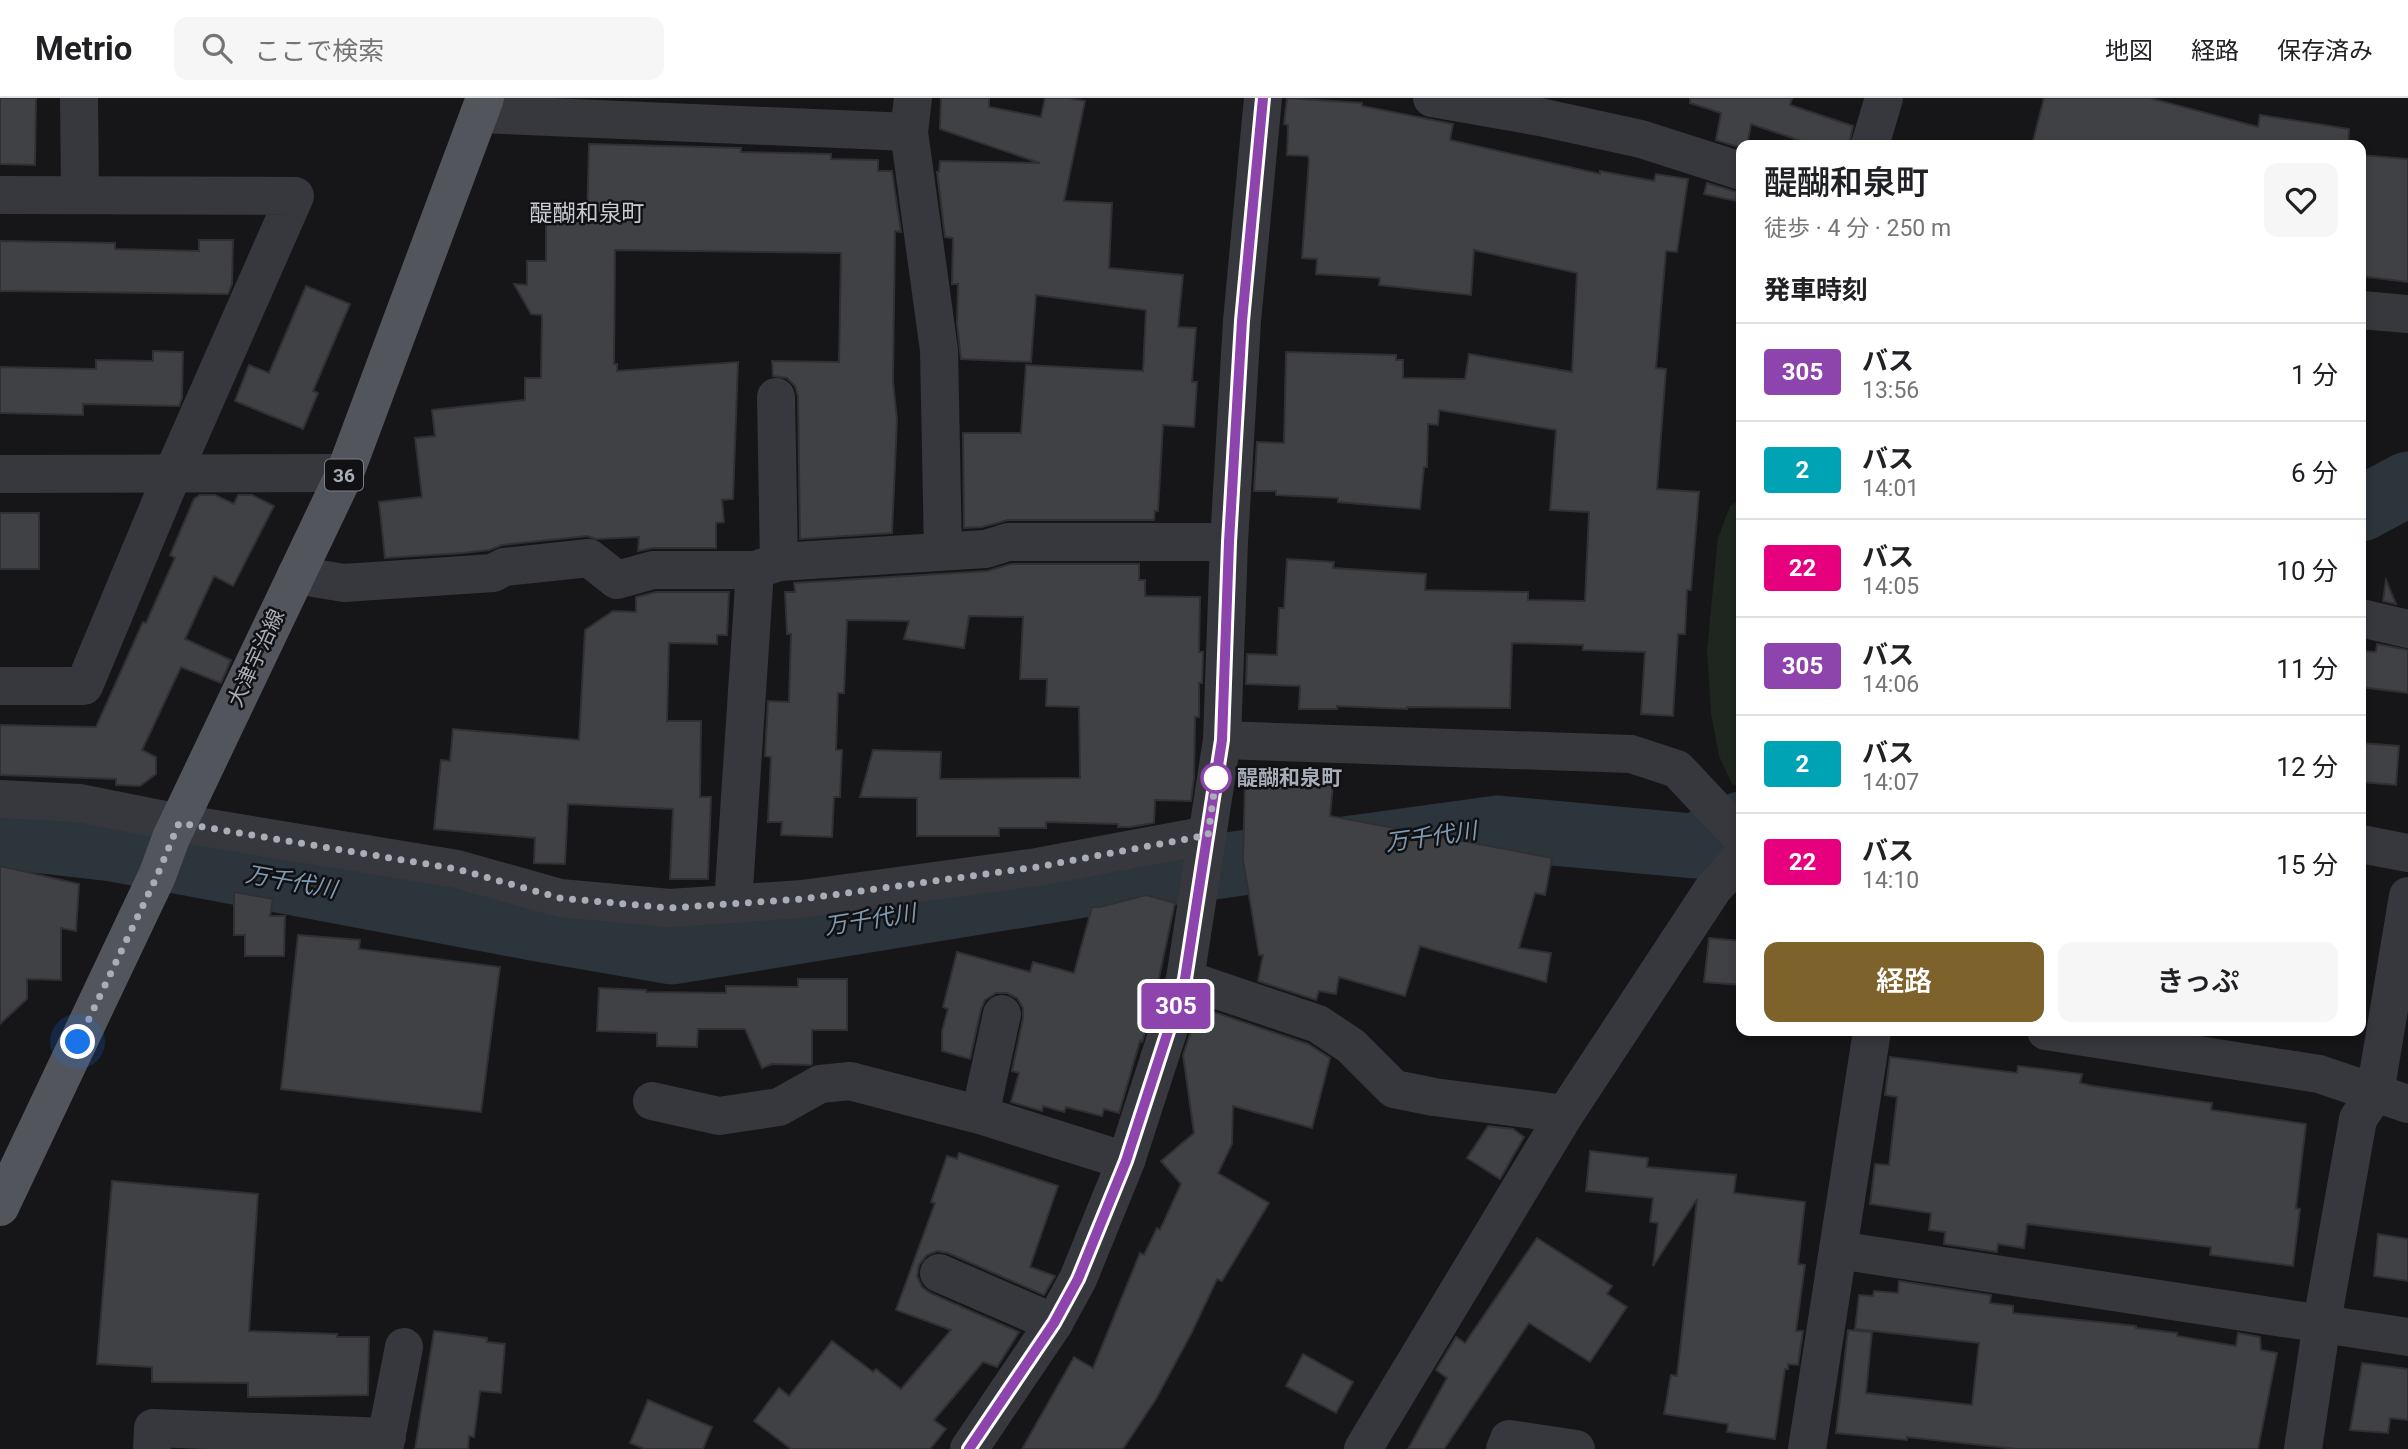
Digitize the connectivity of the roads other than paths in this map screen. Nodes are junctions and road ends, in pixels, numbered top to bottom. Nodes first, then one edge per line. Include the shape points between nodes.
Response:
1 (79, 98) edge
2 (1263, 98) edge
3 (1432, 98) edge
4 (1884, 98) edge
5 (482, 106) edge
6 (825, 113) edge
7 (911, 115) edge
8 (1871, 140) edge
9 (1736, 169) edge
10 (0, 195) edge
11 (80, 195) junction
12 (2366, 310) edge
13 (2408, 314) edge
14 (776, 397) dead end
15 (173, 473) junction
16 (345, 473) junction
17 (0, 474) edge
18 (1229, 542) junction
19 (943, 551) junction
20 (767, 566) junction
21 (296, 575) junction
22 (2366, 619) edge
23 (2408, 629) edge
24 (0, 686) edge
25 (1222, 740) junction
26 (0, 799) edge
27 (1732, 827) edge
28 (175, 830) junction
29 (2366, 845) edge
30 (2408, 853) edge
31 (1205, 858) junction
32 (1736, 864) edge
33 (2408, 896) edge
34 (733, 904) junction
35 (1185, 979) junction
36 (1002, 1014) dead end
37 (1871, 1036) edge
38 (2078, 1036) edge
39 (2391, 1098) edge
40 (652, 1101) dead end
41 (1565, 1114) junction
42 (980, 1115) junction
43 (1126, 1161) junction
44 (0, 1207) edge
45 (1838, 1250) junction
46 (939, 1273) dead end
47 (2322, 1322) junction
48 (1054, 1323) junction
49 (2408, 1336) edge
50 (404, 1347) dead end
51 (386, 1443) edge
52 (978, 1446) edge
53 (152, 1449) edge
54 (1363, 1449) edge
55 (1505, 1449) edge
56 (1576, 1449) edge
57 (1807, 1449) edge
58 (2303, 1449) edge

1 - 11 street
2 - 18 street via 1242,321
3 - 9 street via 1640,139
4 - 8 street
5 - 6 street
5 - 16 main road, 大津宇治線 / 36
6 - 7 street
7 - 19 street via 939,350
10 - 11 street
11 - 15 street via 295,196
12 - 13 street
14 - 20 street
15 - 16 street
15 - 17 street
15 - 24 street via 84,685
16 - 21 main road, 大津宇治線 / 36
18 - 19 street via 1008,542 986,549
18 - 25 street
19 - 20 street
20 - 21 street via 653,570 617,580 589,558 504,567 493,573 344,583
20 - 34 street
21 - 28 main road, 大津宇治線 / 36
22 - 23 street
25 - 27 street via 1631,754 1678,769
25 - 31 street
26 - 28 street via 79,803
28 - 34 street via 457,869 560,898 670,908
28 - 44 main road, 大津宇治線 / 36
29 - 30 street
31 - 34 street via 1037,867
31 - 35 street
32 - 41 street via 1713,889
33 - 39 street
35 - 41 street via 1318,1024 1351,1046 1394,1089
35 - 43 street
36 - 42 street
37 - 45 street
38 - 39 street via 2319,1074
39 - 47 street via 2358,1118
40 - 42 street via 719,1116 779,1107 820,1084 850,1081
41 - 54 street
42 - 43 street
43 - 48 street via 1078,1279
45 - 47 street
45 - 57 street
46 - 48 street
47 - 49 street
47 - 58 street
48 - 52 street
50 - 51 street
51 - 53 street via 153,1428
55 - 56 street via 1509,1439

